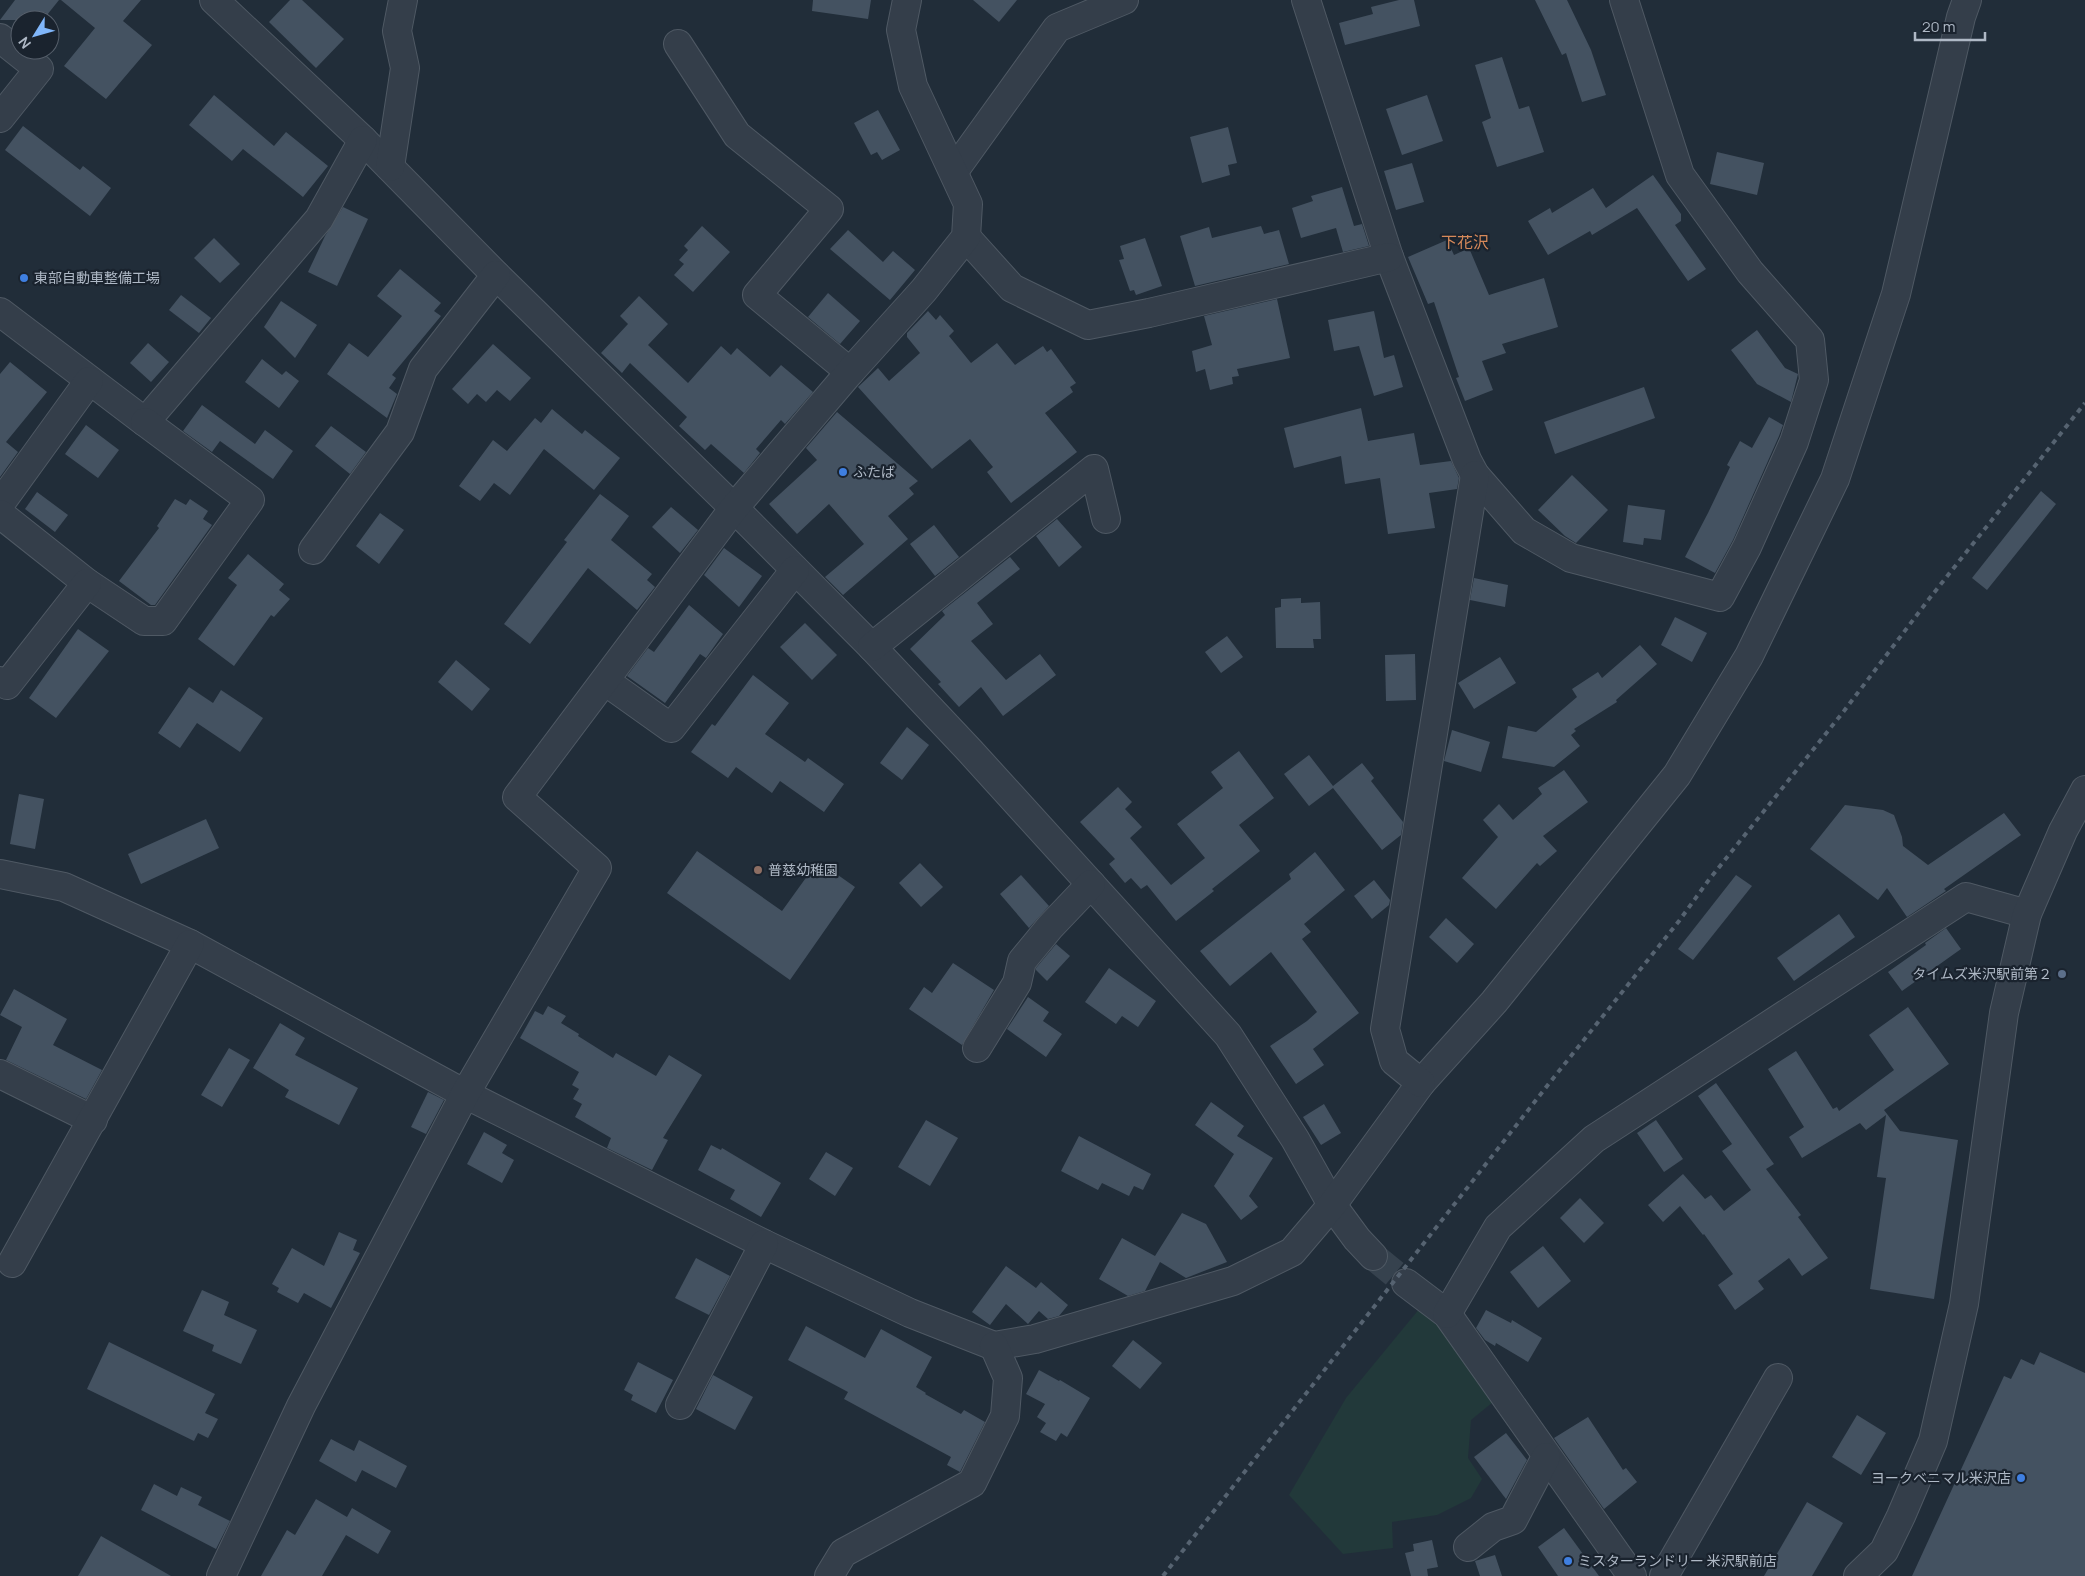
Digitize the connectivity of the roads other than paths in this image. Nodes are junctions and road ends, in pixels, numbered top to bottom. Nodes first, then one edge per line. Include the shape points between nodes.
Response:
1 (214, 0) edge
2 (403, 0) edge
3 (907, 0) edge
4 (1124, 0) edge
5 (1306, 0) edge
6 (1624, 0) edge
7 (1967, 0) edge
8 (0, 38) edge
9 (678, 44) dead end
10 (0, 118) edge
11 (363, 140) junction
12 (390, 167) junction
13 (954, 171) junction
14 (966, 237) junction
15 (1389, 257) junction
16 (496, 275) junction
17 (0, 312) edge
18 (850, 372) junction
19 (90, 381) junction
20 (144, 422) junction
21 (1475, 475) junction
22 (0, 504) edge
23 (734, 508) junction
24 (0, 514) edge
25 (1106, 519) dead end
26 (313, 550) dead end
27 (795, 570) junction
28 (87, 583) junction
29 (872, 647) junction
30 (0, 681) edge
31 (605, 681) junction
32 (2085, 790) edge
33 (0, 874) edge
34 (1091, 884) junction
35 (2027, 914) junction
36 (190, 944) junction
37 (977, 1048) dead end
38 (0, 1074) edge
39 (1421, 1083) junction
40 (465, 1094) junction
41 (92, 1120) junction
42 (1332, 1205) junction
43 (764, 1244) junction
44 (1373, 1256) tunnel mouth
45 (12, 1263) dead end
46 (1406, 1283) tunnel mouth
47 (1447, 1314) junction
48 (994, 1346) junction
49 (1778, 1378) dead end
50 (680, 1405) dead end
51 (1546, 1457) junction
52 (1468, 1547) dead end
53 (221, 1576) edge
54 (829, 1576) edge
55 (1632, 1576) edge
56 (1664, 1576) edge
57 (1858, 1576) edge

1 - 11 street
2 - 12 street via 396,31 405,68
3 - 13 street via 901,30 913,86
4 - 13 street via 1057,28
5 - 15 street
6 - 21 street via 1680,176 1750,272 1810,340 1814,380 1794,442 1747,547 1720,597 1571,558 1524,531
7 - 39 street via 1896,294 1835,479 1748,656 1677,775 1494,1002
8 - 10 street via 38,69
9 - 18 street via 737,135 829,209 757,295
11 - 12 street
11 - 20 street via 319,219
12 - 16 street
13 - 14 street via 968,204
14 - 15 street via 1012,288 1088,325
14 - 18 street via 924,290
15 - 21 street
16 - 23 street
16 - 26 street via 423,369 400,432
17 - 19 street
18 - 23 street
19 - 20 street
19 - 22 street
20 - 28 street via 250,500 162,621 144,621
21 - 39 street via 1385,1029 1394,1061
23 - 27 street
23 - 31 street
24 - 28 street
25 - 29 street via 1094,469
27 - 29 street
27 - 31 street via 671,728
28 - 30 street via 7,685
29 - 34 street
31 - 40 street via 517,797 597,868
32 - 35 street via 2063,831
33 - 36 street via 64,887
34 - 37 street via 1022,961 1017,983
34 - 42 street via 1228,1035 1295,1139
35 - 47 street via 1966,897 1594,1139 1498,1227
35 - 57 street via 2004,1013 1964,1304 1933,1441 1884,1551
36 - 40 street
36 - 41 street
38 - 41 street
39 - 42 street
40 - 43 street
40 - 53 street via 301,1406
41 - 45 street
42 - 44 street
42 - 48 street via 1292,1252 1233,1281 1036,1338
43 - 48 street via 910,1313
43 - 50 street
46 - 47 street
47 - 51 street
48 - 54 street via 1008,1378 1005,1416 972,1483 843,1553
49 - 56 street
51 - 52 street via 1513,1520 1493,1528
51 - 55 street

